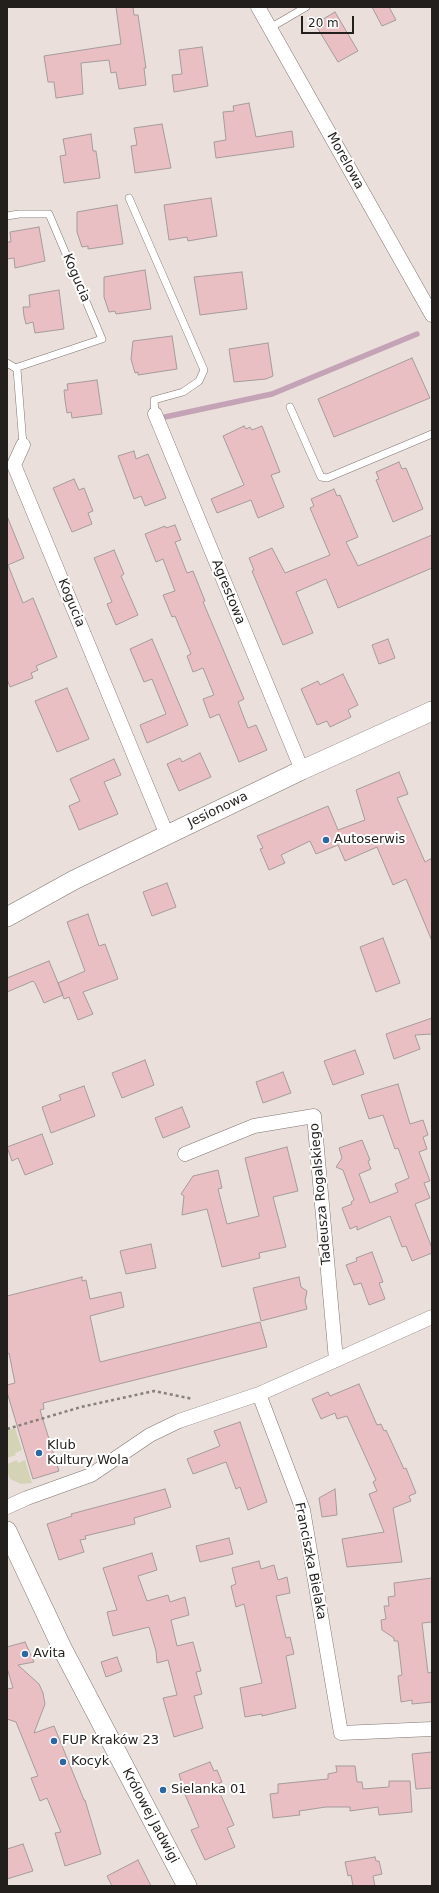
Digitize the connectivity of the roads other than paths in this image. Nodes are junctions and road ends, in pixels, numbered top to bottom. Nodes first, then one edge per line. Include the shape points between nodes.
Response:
1 (258, 7) edge
2 (306, 7) edge
3 (270, 28) junction
4 (129, 198) dead end
5 (7, 216) edge
6 (431, 312) edge
7 (7, 363) edge
8 (15, 368) junction
9 (290, 407) dead end
10 (155, 414) joint
11 (432, 434) edge
12 (23, 445) joint
13 (432, 711) edge
14 (302, 770) junction
15 (167, 835) junction
16 (7, 917) edge
17 (185, 1154) dead end
18 (432, 1317) edge
19 (336, 1360) junction
20 (259, 1394) junction
21 (7, 1507) edge
22 (7, 1531) edge
23 (432, 1728) edge
24 (187, 1886) edge

1 - 3 street, Morelowa
2 - 3 lane
3 - 6 street, Morelowa
4 - 10 lane via 204,370 199,381 183,392 154,400
5 - 8 lane, Kogucia via 49,214 102,339
7 - 8 lane
8 - 12 lane, Kogucia
9 - 11 lane via 321,477 327,478
10 - 14 street, Agrestowa
12 - 15 street, Kogucia via 14,465
13 - 14 street, Jesionowa
14 - 15 street, Jesionowa
15 - 16 street, Jesionowa via 74,880
17 - 19 street, Tadeusza Rogalskiego via 254,1126 314,1116
18 - 19 street
19 - 20 street
20 - 21 street via 179,1421 150,1435 91,1475
20 - 23 street, Franciszka Bielaka via 303,1510 341,1733
22 - 24 street, Królowej Jadwigi via 62,1650

